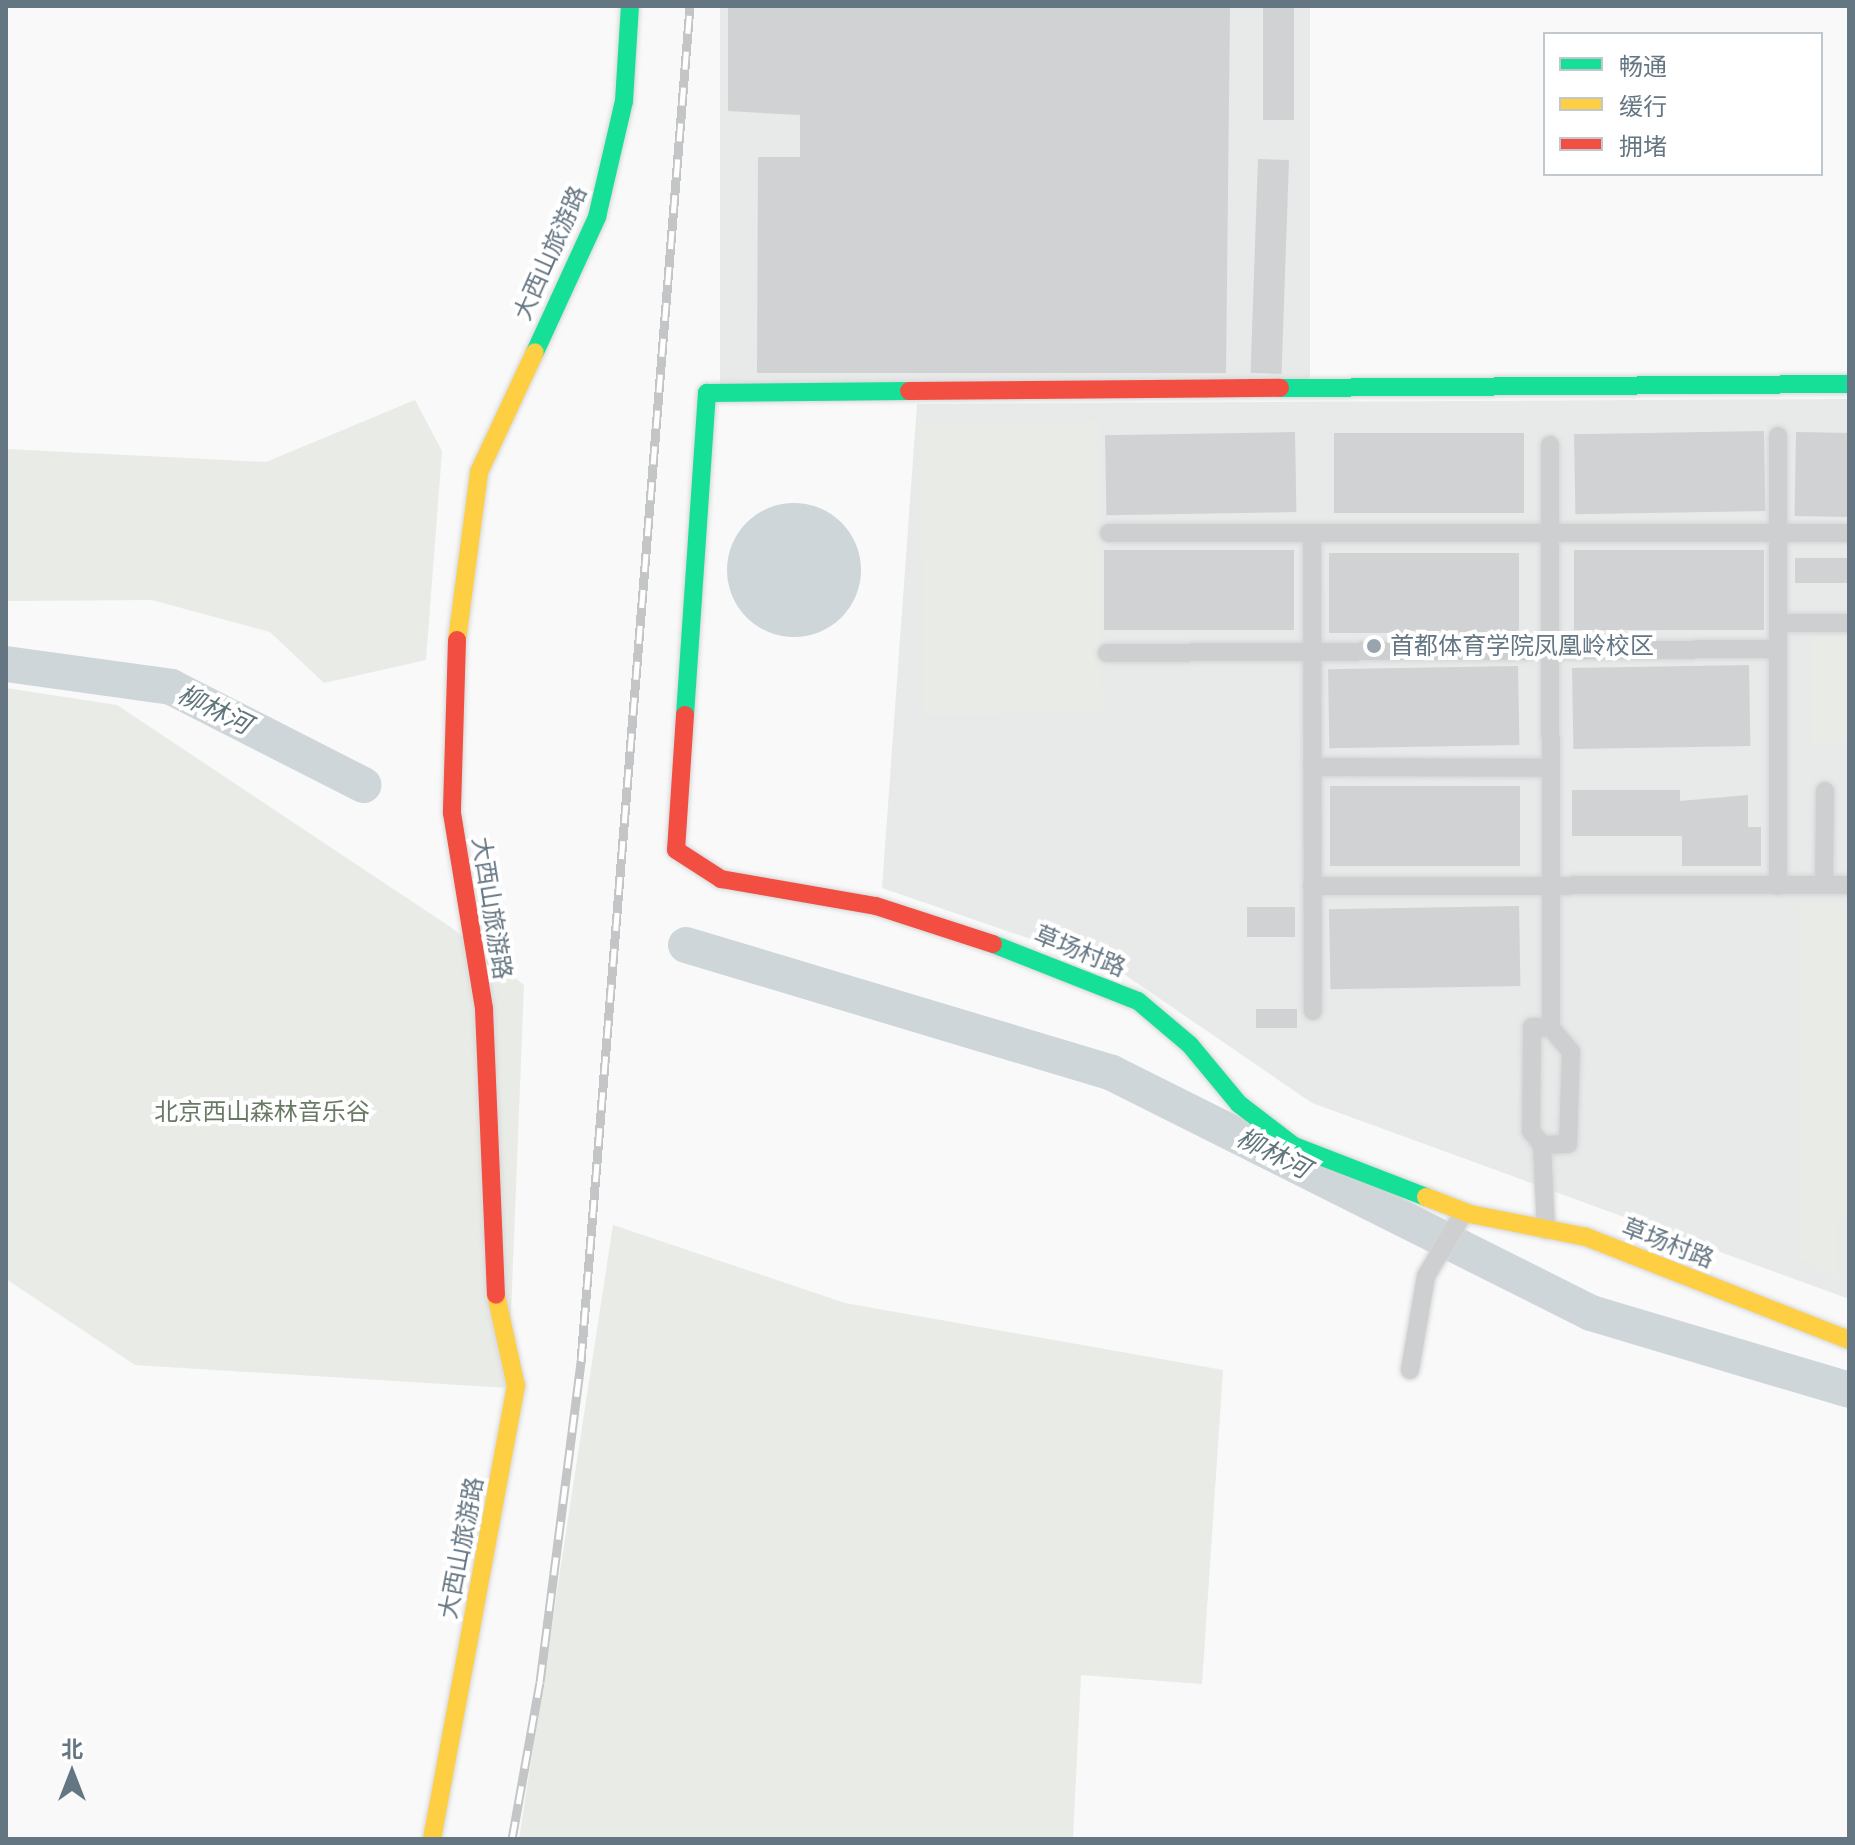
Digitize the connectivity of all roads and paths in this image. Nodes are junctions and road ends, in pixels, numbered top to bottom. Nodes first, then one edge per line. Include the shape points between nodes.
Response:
1 (630, 6) edge
2 (1849, 384) edge
3 (1778, 436) dead end
4 (1550, 445) dead end
5 (1109, 533) dead end
6 (1312, 533) junction
7 (1550, 533) junction
8 (1778, 533) junction
9 (1849, 533) edge
10 (1778, 623) junction
11 (1849, 623) edge
12 (1778, 649) junction
13 (1550, 650) junction
14 (1312, 652) junction
15 (1107, 653) dead end
16 (1312, 767) junction
17 (1550, 768) junction
18 (1825, 791) dead end
19 (1824, 885) junction
20 (1849, 885) edge
21 (1312, 886) junction
22 (1550, 886) junction
23 (1778, 886) junction
24 (1313, 1011) dead end
25 (1551, 1028) junction
26 (1542, 1145) junction
27 (1460, 1218) junction
28 (1546, 1230) junction
29 (1849, 1340) edge
30 (1410, 1370) dead end
31 (432, 1839) edge

1 - 31 street, 大西山旅游路 via 624,101 597,217 479,472 450,690 452,813 484,1009 495,1291 516,1386
2 - 27 street, 草场村路 via 707,393 676,850 721,879 876,906 1059,966 1138,1001 1190,1045 1239,1104 1294,1146
3 - 8 street
4 - 7 street
5 - 6 street
6 - 7 street
6 - 14 street
7 - 8 street
7 - 13 street
8 - 9 street
8 - 10 street
10 - 11 street
10 - 12 street
12 - 13 street
12 - 23 street
13 - 14 street
13 - 17 street
14 - 15 street
14 - 16 street
16 - 17 street
16 - 21 street
17 - 22 street
18 - 19 street
19 - 20 street
19 - 23 street
21 - 22 street
21 - 24 street
22 - 23 street
22 - 25 street
25 - 26 street via 1532,1027 1531,1131
25 - 26 street via 1571,1052 1568,1144
26 - 28 street
27 - 28 street, 草场村路
27 - 30 street via 1426,1276
28 - 29 street, 草场村路 via 1586,1237

